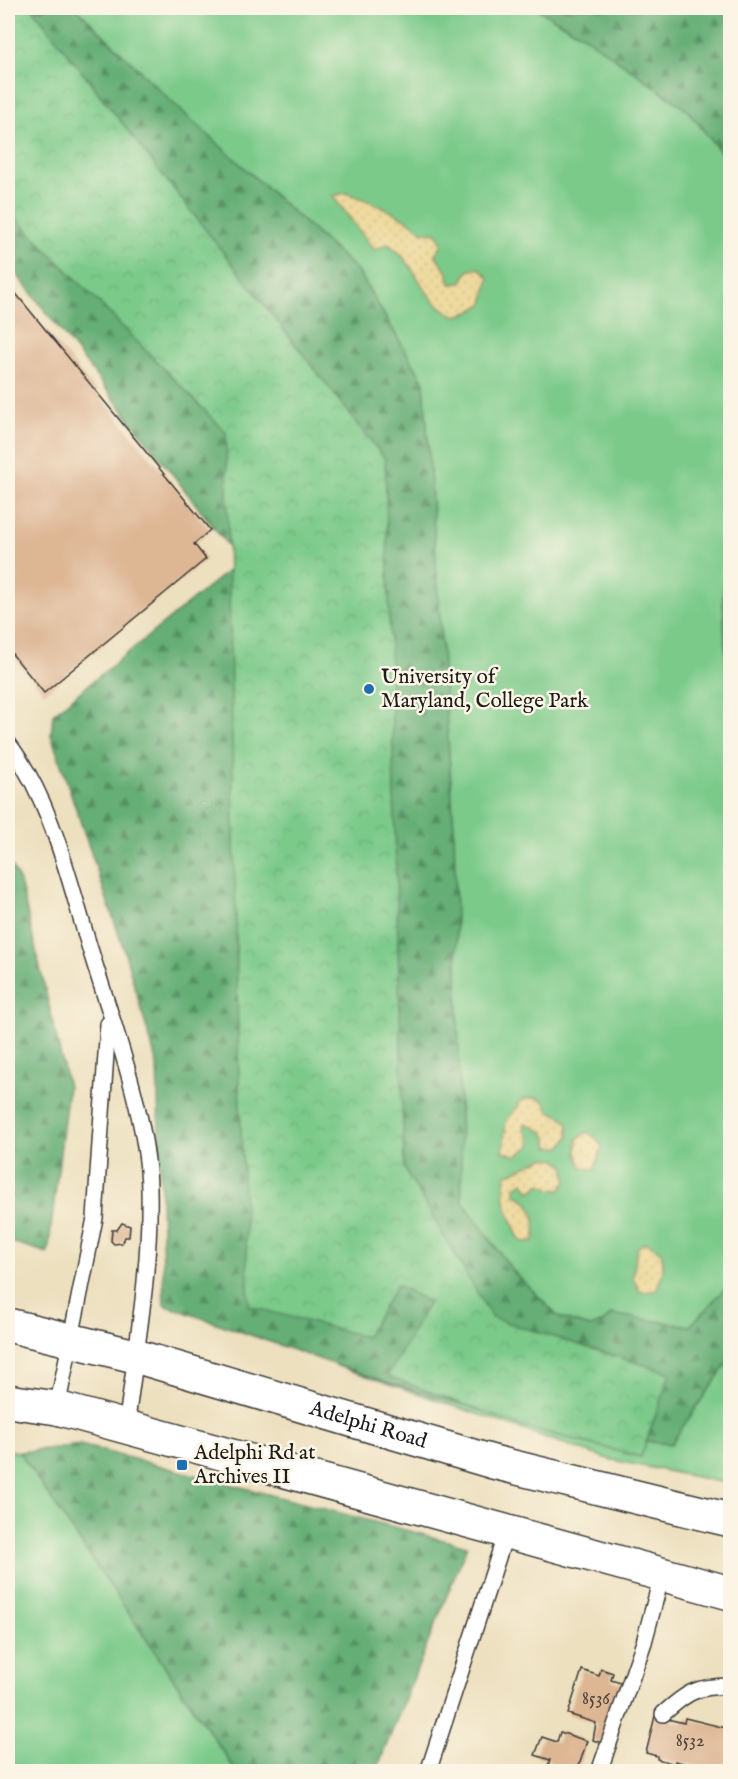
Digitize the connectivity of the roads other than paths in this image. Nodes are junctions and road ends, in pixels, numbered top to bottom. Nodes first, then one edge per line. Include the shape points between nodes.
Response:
1 (8, 743) edge
2 (109, 1009) junction
3 (8, 1325) edge
4 (72, 1343) junction
5 (135, 1356) junction
6 (8, 1401) edge
7 (57, 1408) junction
8 (126, 1428) junction
9 (730, 1520) edge
10 (506, 1533) junction
11 (662, 1575) junction
12 (730, 1593) edge
13 (730, 1686) edge
14 (663, 1714) dead end
15 (428, 1772) edge
16 (598, 1772) edge

1 - 2 lane via 22,762 50,822
2 - 4 lane via 95,1218
2 - 5 lane via 144,1145 149,1187 149,1237
3 - 4 main road, Adelphi Road
4 - 5 main road, Adelphi Road
4 - 7 lane
5 - 8 lane
5 - 9 main road, Adelphi Road via 493,1462
6 - 7 main road
7 - 8 main road
8 - 10 main road
10 - 11 main road
10 - 15 lane
11 - 12 main road
11 - 16 lane via 644,1642
13 - 14 lane via 684,1694

